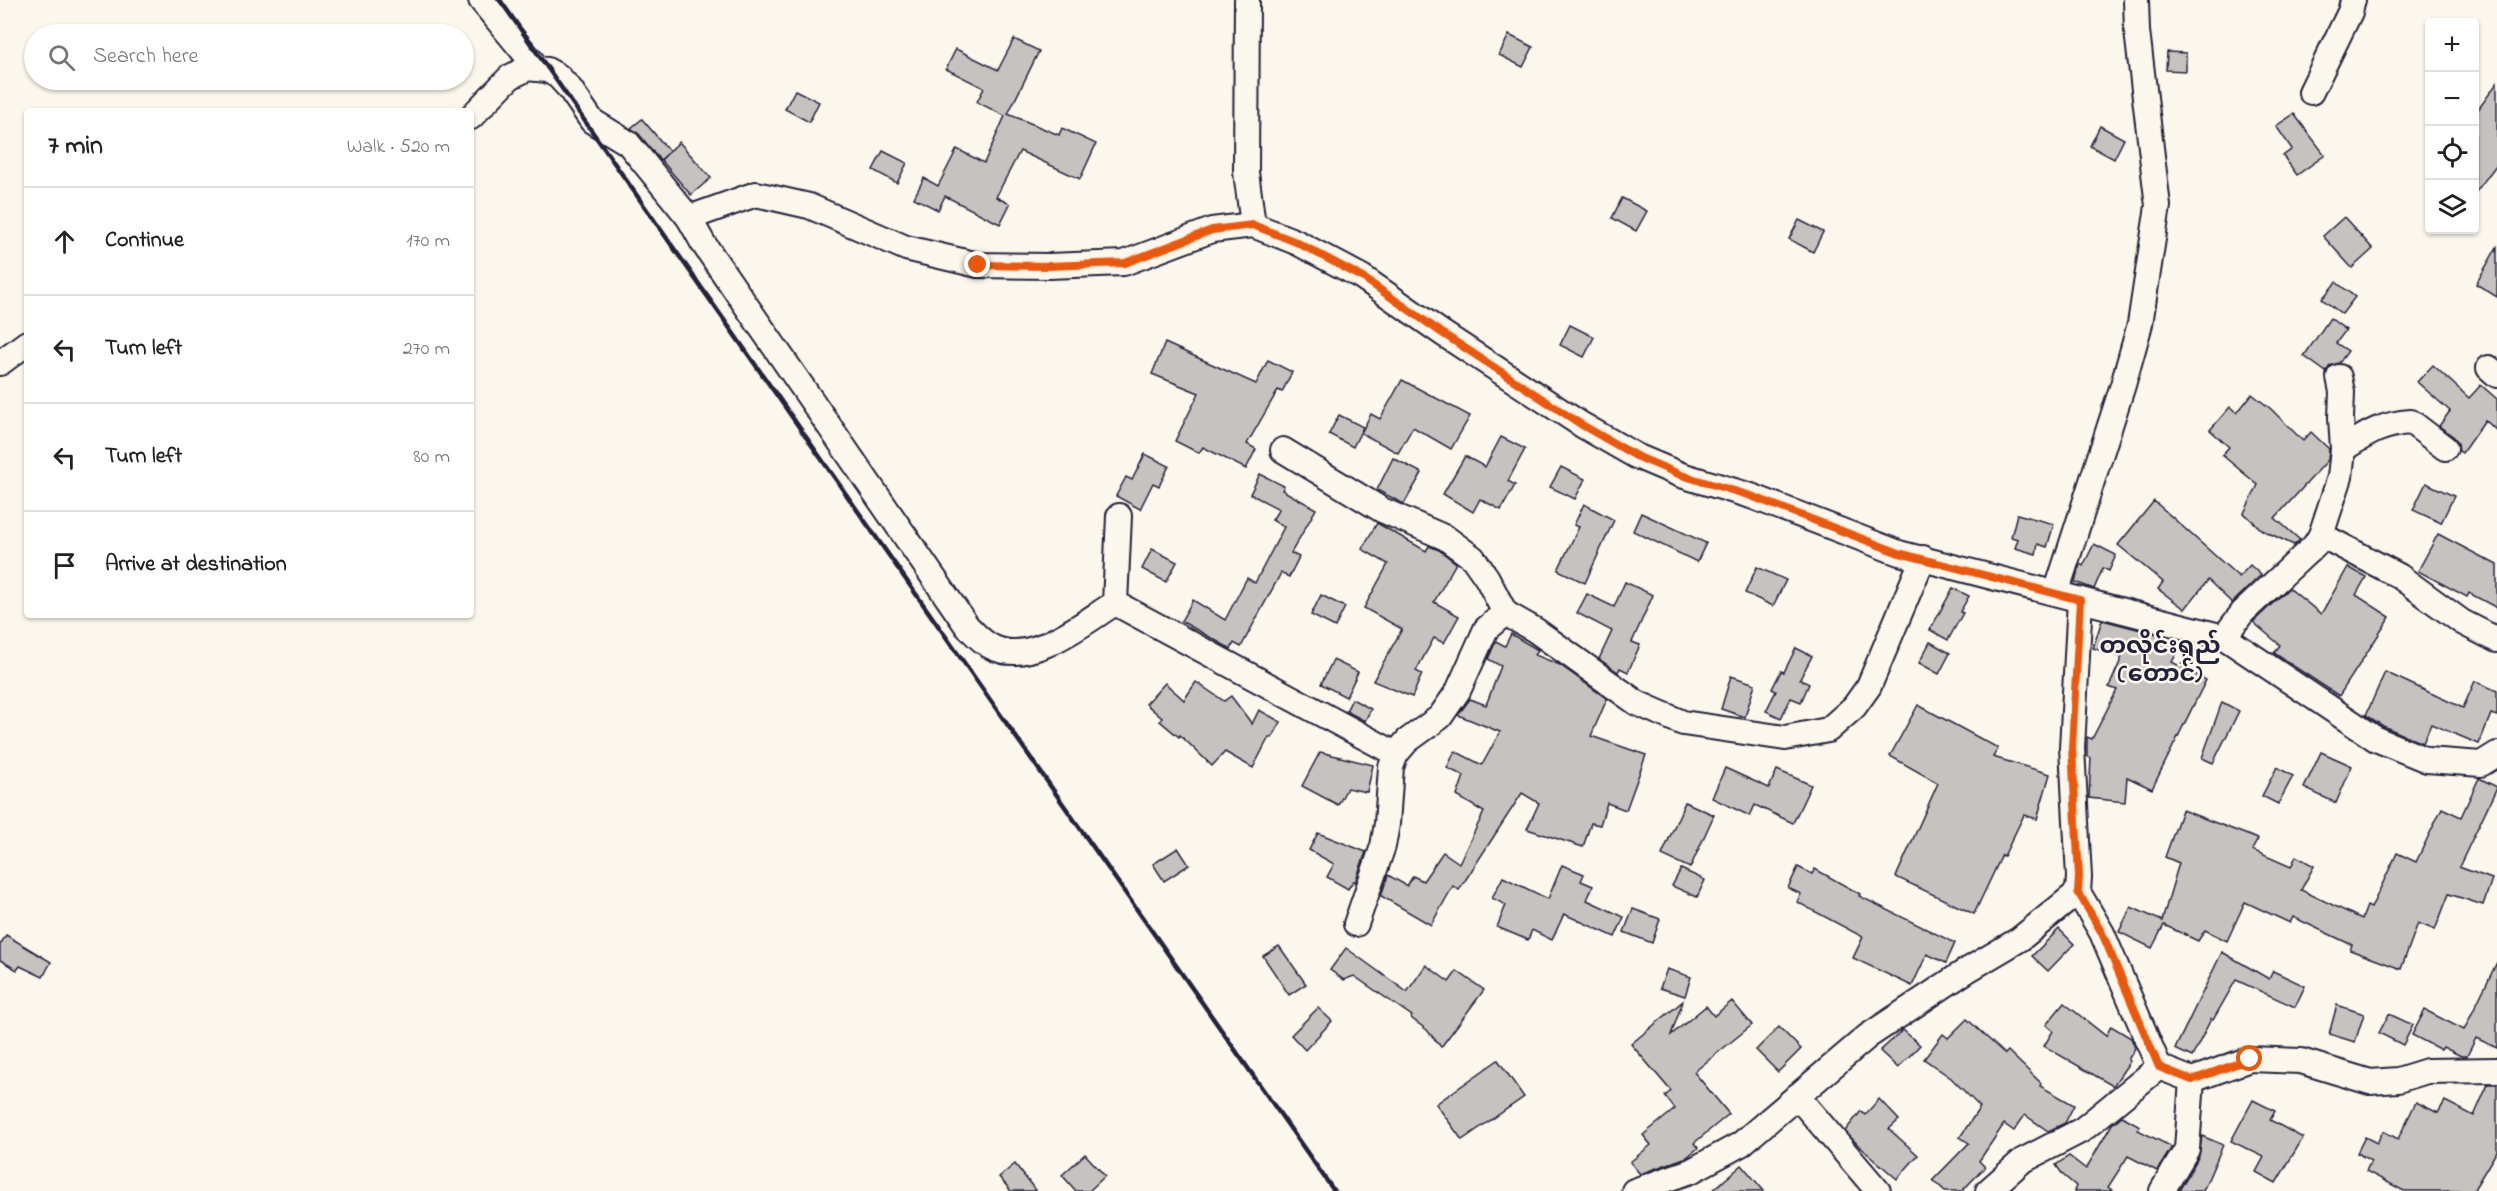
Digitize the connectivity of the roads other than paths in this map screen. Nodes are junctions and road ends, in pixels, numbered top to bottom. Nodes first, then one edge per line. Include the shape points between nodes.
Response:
1 (480, 0) edge
2 (1247, 0) edge
3 (2136, 0) edge
4 (2353, 0) edge
5 (538, 69) junction
6 (2311, 92) dead end
7 (474, 114) edge
8 (689, 218) junction
9 (1253, 225) junction
10 (24, 345) edge
11 (0, 363) edge
12 (2339, 377) dead end
13 (2445, 448) dead end
14 (2343, 449) junction
15 (1283, 450) dead end
16 (1119, 516) dead end
17 (2321, 535) junction
18 (1923, 558) junction
19 (2056, 593) junction
20 (2080, 600) junction
21 (1115, 603) junction
22 (1505, 613) junction
23 (2224, 637) junction
24 (2497, 640) edge
25 (1396, 754) junction
26 (2497, 754) edge
27 (2078, 892) junction
28 (1356, 924) dead end
29 (2159, 1067) junction
30 (2497, 1070) edge
31 (2192, 1080) junction
32 (1797, 1096) junction
33 (1634, 1191) edge
34 (1878, 1191) edge
35 (1988, 1191) edge
36 (2162, 1191) edge

1 - 5 street
2 - 9 street via 1246,172
3 - 19 street via 2136,31 2158,206 2140,324
4 - 6 street
5 - 7 street via 528,68 510,77
5 - 8 street via 558,76 592,121 628,143
8 - 9 street via 756,194 809,206 906,248 978,265 1049,266 1125,263 1212,230
8 - 21 street via 967,626 992,648 1019,654 1042,648
9 - 18 street via 1296,242 1362,277 1542,399 1636,456 1899,553
10 - 11 street
12 - 14 street
13 - 14 street via 2411,422 2378,428
14 - 17 street via 2340,477
15 - 22 street via 1382,510 1446,538 1473,558
16 - 21 street
17 - 23 street via 2243,612
17 - 24 street via 2399,576 2462,622
18 - 19 street
18 - 22 street via 1869,686 1854,706 1828,730 1785,738 1683,723 1637,703
19 - 20 street
20 - 23 street
20 - 27 street via 2072,748
21 - 25 street
22 - 25 street via 1486,629 1458,691 1440,717
23 - 26 street via 2376,740 2427,760 2481,764
25 - 28 street via 1391,767 1383,846
27 - 29 street via 2102,933
27 - 32 street via 2020,939 1868,1036
29 - 31 street
29 - 35 street via 2082,1130 2022,1161
30 - 31 street via 2427,1071 2398,1080 2370,1082 2301,1061 2250,1059
31 - 36 street via 2187,1149
32 - 33 street via 1741,1144 1691,1171
32 - 34 street

